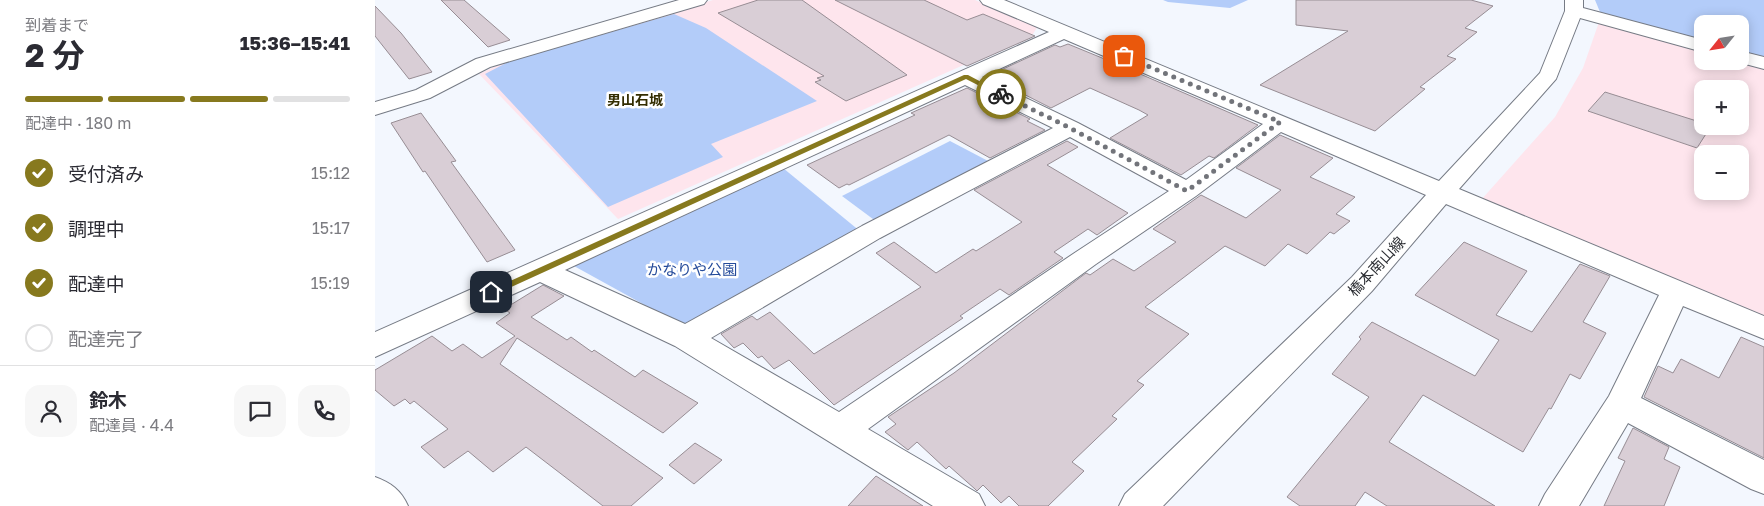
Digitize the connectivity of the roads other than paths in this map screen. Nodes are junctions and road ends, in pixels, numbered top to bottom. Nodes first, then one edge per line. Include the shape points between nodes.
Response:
1 (698, 0) edge
2 (989, 0) edge
3 (1574, 6) edge
4 (1066, 31) junction
5 (1694, 43) edge
6 (1749, 59) edge
7 (1764, 63) edge
8 (966, 77) junction
9 (375, 109) edge
10 (1280, 122) junction
11 (1070, 128) junction
12 (1187, 191) junction
13 (1444, 191) junction
14 (540, 270) junction
15 (1677, 290) junction
16 (1764, 328) edge
17 (686, 338) junction
18 (375, 345) edge
19 (1622, 404) junction
20 (840, 430) junction
21 (1764, 478) edge
22 (375, 494) edge
23 (389, 506) edge
24 (966, 506) edge
25 (1138, 506) edge
26 (1558, 506) edge

1 - 9 street via 508,54 483,63 423,94
2 - 4 street
3 - 5 street
3 - 13 street, 橋本南山線 via 1549,75
4 - 8 street
4 - 10 street
6 - 7 street
8 - 11 street
8 - 14 street
10 - 12 street
10 - 13 street
11 - 12 street
11 - 17 street via 871,232
12 - 20 street
13 - 15 street
13 - 25 street, 橋本南山線 via 1361,284
14 - 17 street
14 - 18 street
15 - 16 street
15 - 19 street
17 - 20 street
19 - 21 street
19 - 26 street
20 - 24 street
22 - 23 street

